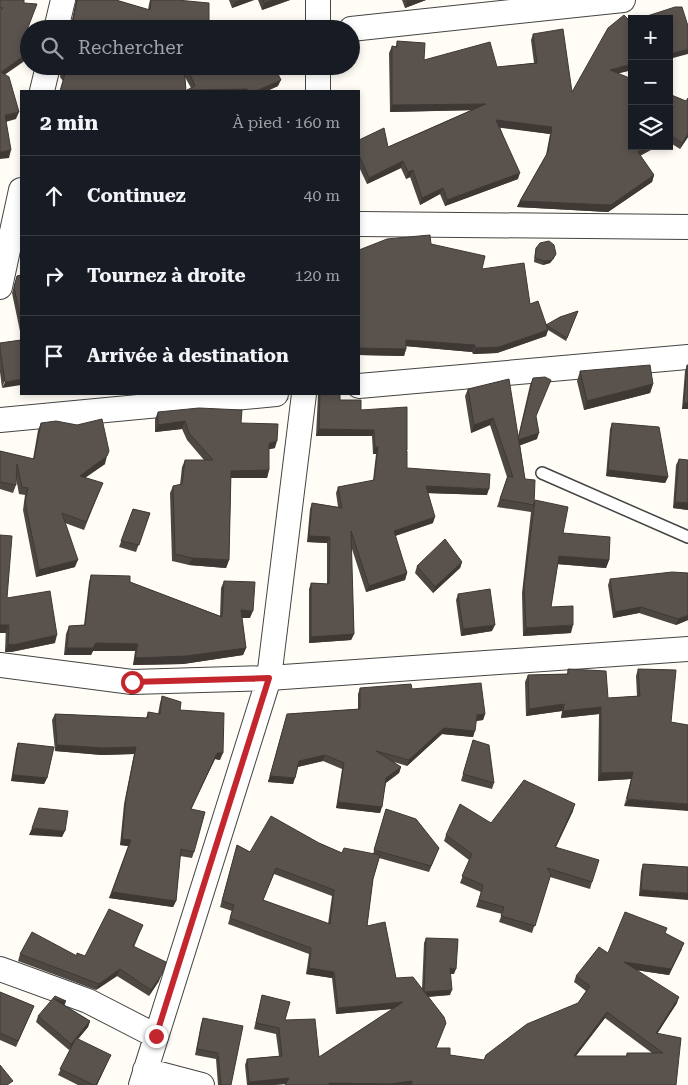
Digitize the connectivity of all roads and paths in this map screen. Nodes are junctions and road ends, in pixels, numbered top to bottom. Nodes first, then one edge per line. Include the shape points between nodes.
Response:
1 (63, 0) edge
2 (318, 0) edge
3 (623, 0) edge
4 (58, 20) edge
5 (318, 20) edge
6 (360, 29) edge
7 (46, 75) edge
8 (318, 75) edge
9 (42, 90) edge
10 (318, 90) edge
11 (15, 203) edge
12 (360, 224) edge
13 (688, 227) edge
14 (0, 287) edge
15 (688, 357) edge
16 (360, 386) edge
17 (265, 395) edge
18 (304, 395) edge
19 (0, 420) edge
20 (542, 473) dead end
21 (688, 537) edge
22 (688, 649) edge
23 (0, 665) edge
24 (269, 678) junction
25 (0, 969) edge
26 (156, 1036) junction
27 (143, 1077) edge
28 (202, 1085) edge

1 - 4 street
2 - 5 street
3 - 6 street
7 - 9 street
8 - 10 street
11 - 14 street
12 - 13 street
15 - 16 street
17 - 19 street
18 - 24 street
20 - 21 lane
22 - 24 street
23 - 24 street via 132,682
24 - 26 street
25 - 26 street via 88,1001
26 - 27 street
27 - 28 street

